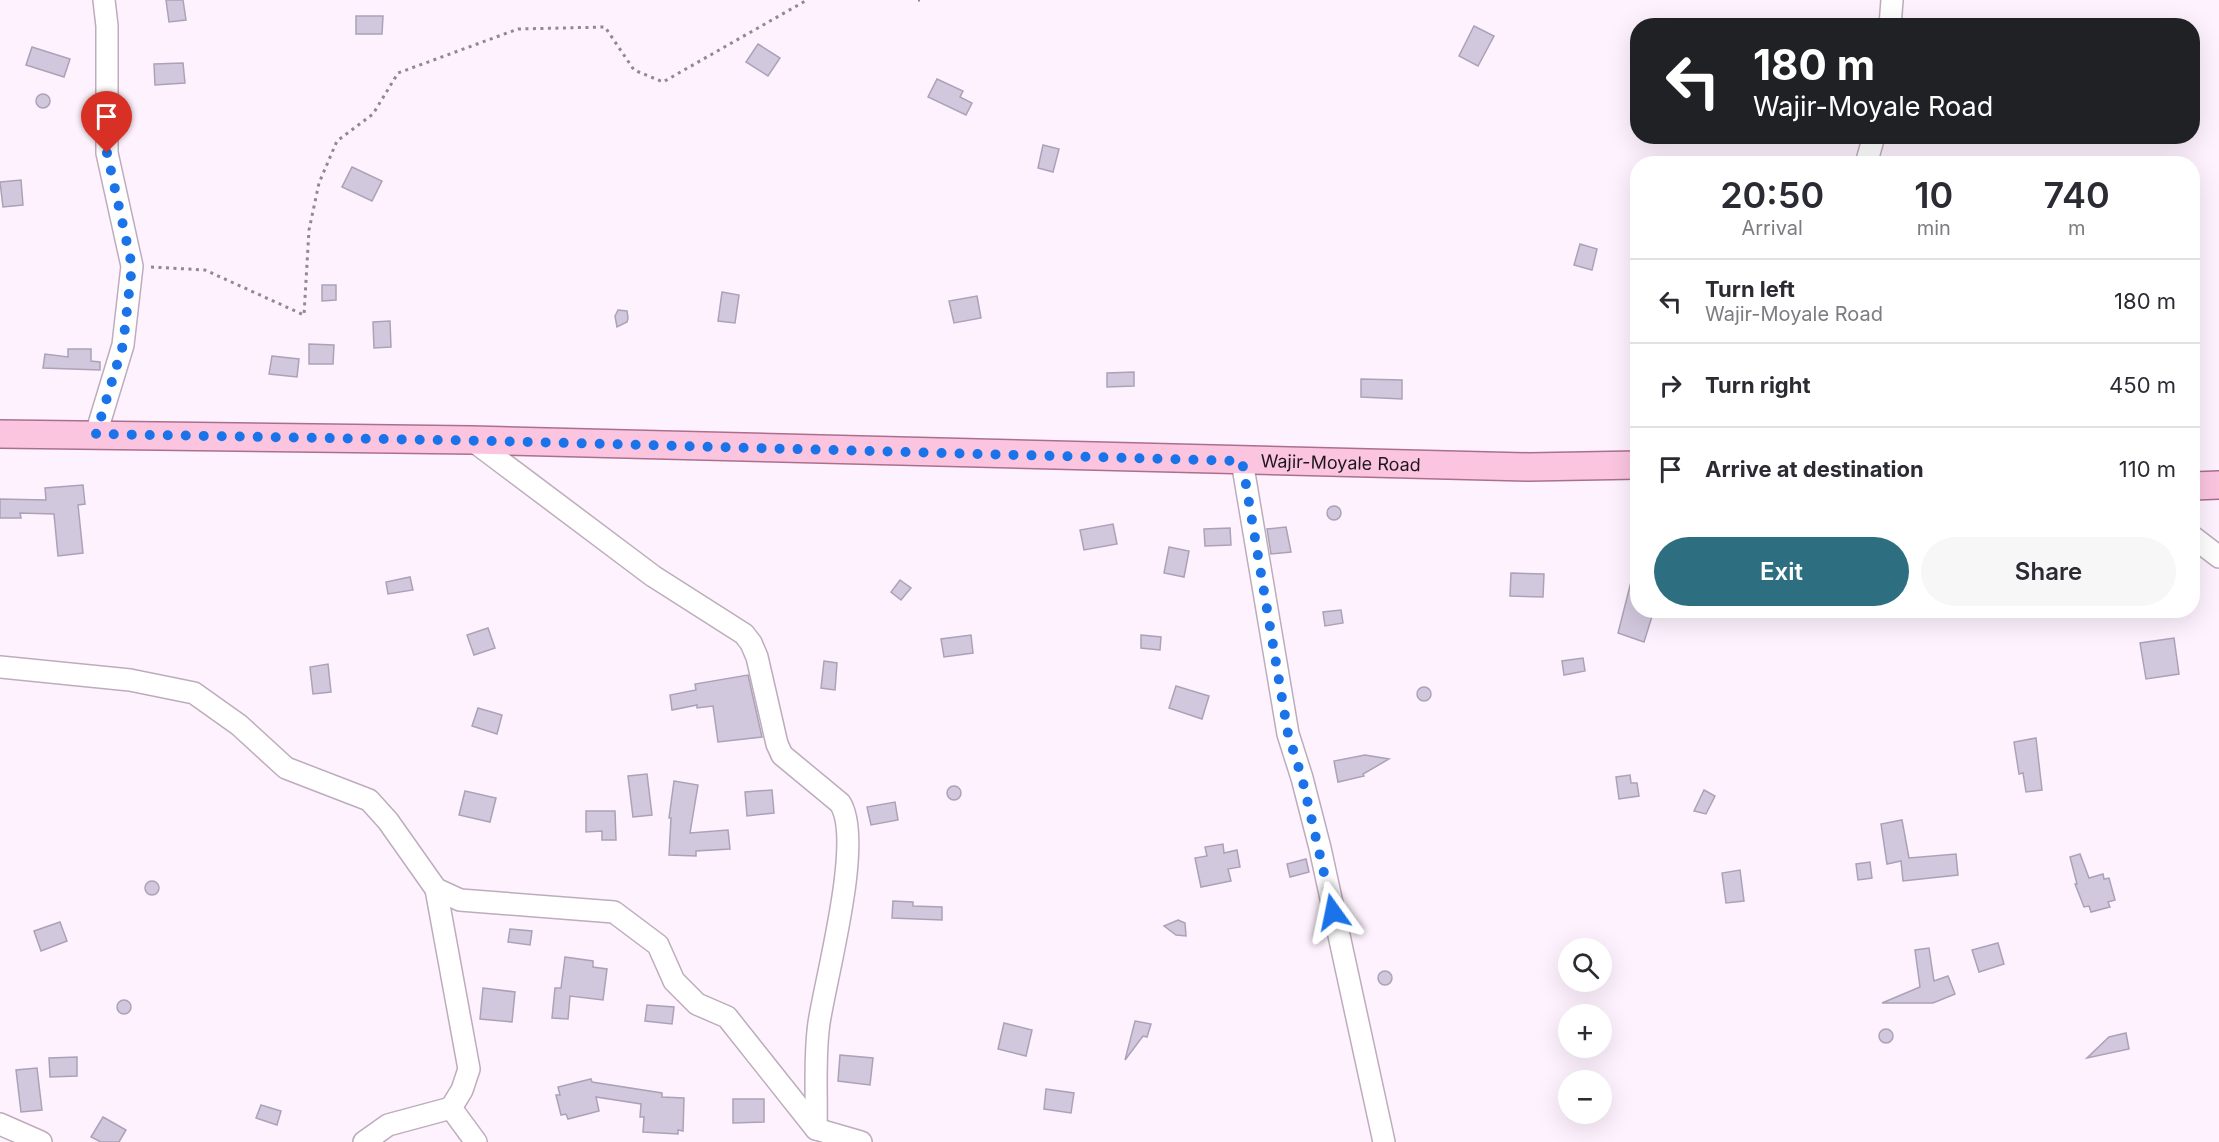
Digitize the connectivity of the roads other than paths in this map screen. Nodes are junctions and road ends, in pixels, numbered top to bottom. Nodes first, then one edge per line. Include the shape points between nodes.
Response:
1 (104, 0) edge
2 (1892, 0) edge
3 (1891, 18) edge
4 (0, 434) edge
5 (96, 434) junction
6 (472, 440) junction
7 (1242, 461) junction
8 (1630, 465) edge
9 (2219, 485) edge
10 (2200, 486) edge
11 (2200, 542) edge
12 (2219, 557) edge
13 (0, 667) edge
14 (436, 889) junction
15 (451, 1108) junction
16 (0, 1124) edge
17 (816, 1129) junction
18 (42, 1142) edge
19 (364, 1142) edge
20 (476, 1142) edge
21 (861, 1142) edge
22 (1384, 1142) edge

1 - 5 street via 107,153 132,266 123,345
2 - 3 street
4 - 5 main road, Wajir-Moyale Road
5 - 6 main road, Wajir-Moyale Road
6 - 7 main road, Wajir-Moyale Road
6 - 17 street via 654,576 744,634 757,657 782,755 846,812 845,884 819,1025
7 - 8 main road, Wajir-Moyale Road
7 - 22 street via 1288,734 1320,848
9 - 10 main road
11 - 12 street
13 - 14 street via 130,680 194,693 239,725 286,768 369,800
14 - 15 street via 469,1069
14 - 17 street via 460,900 614,912 658,945 674,981 697,1004 727,1017
15 - 19 street via 388,1125
15 - 20 street
16 - 18 street
17 - 21 street

